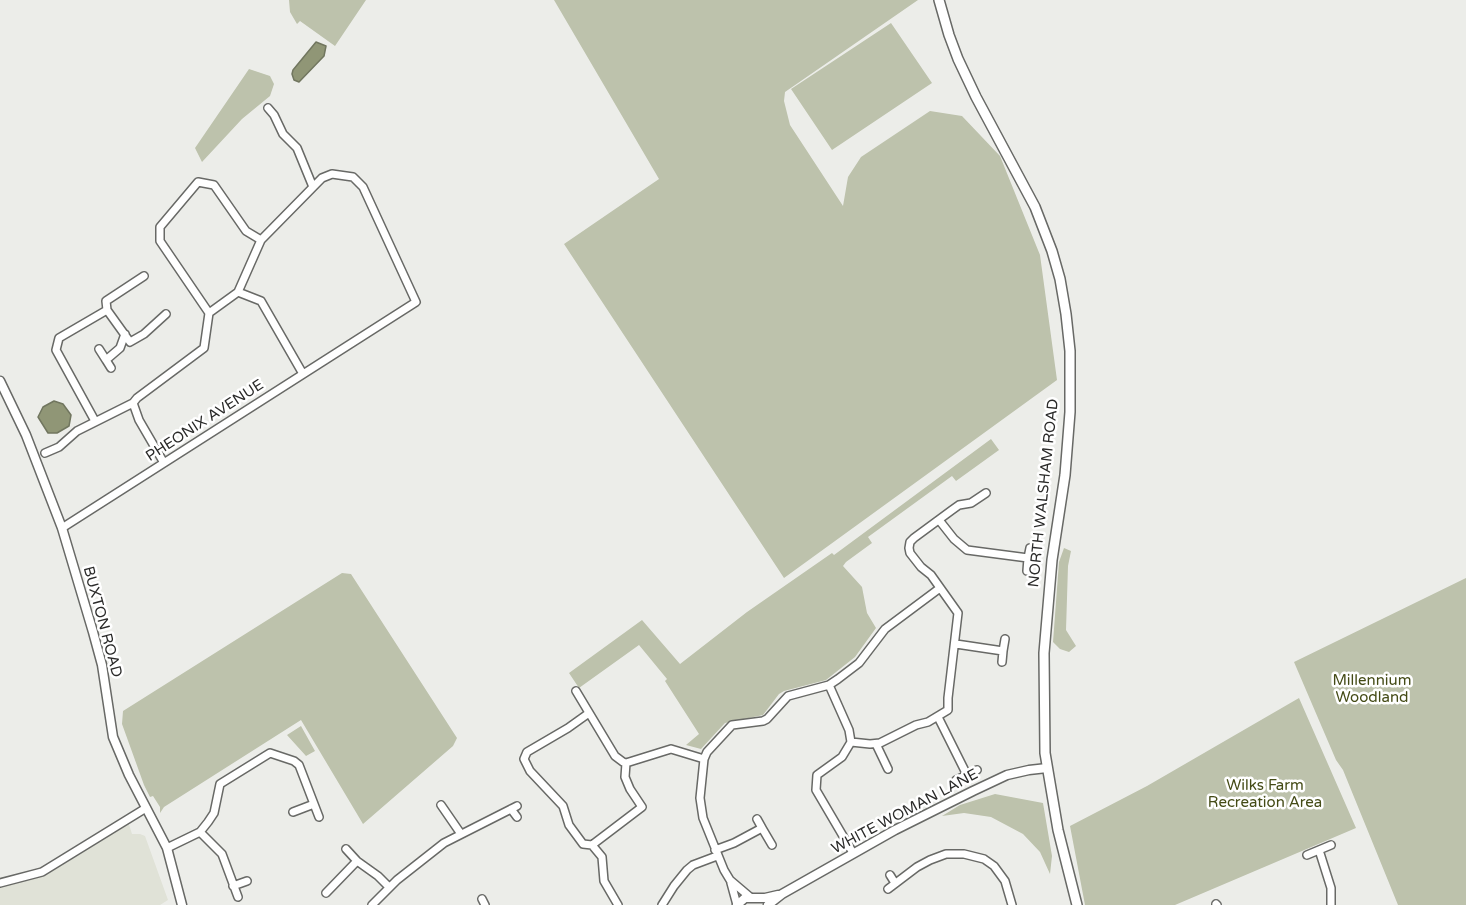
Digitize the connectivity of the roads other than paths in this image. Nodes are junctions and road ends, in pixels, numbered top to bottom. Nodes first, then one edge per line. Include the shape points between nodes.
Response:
1 (939, 0) edge
2 (268, 108) dead end
3 (313, 187) junction
4 (261, 240) junction
5 (144, 276) dead end
6 (238, 292) junction
7 (107, 310) junction
8 (209, 313) junction
9 (166, 314) dead end
10 (125, 334) junction
11 (99, 350) dead end
12 (106, 360) junction
13 (111, 368) dead end
14 (303, 374) junction
15 (0, 381) edge
16 (133, 403) junction
17 (95, 421) junction
18 (45, 453) dead end
19 (164, 463) junction
20 (986, 492) dead end
21 (939, 520) junction
22 (62, 528) junction
23 (1030, 548) dead end
24 (1028, 558) junction
25 (1027, 571) dead end
26 (940, 588) junction
27 (1005, 639) dead end
28 (956, 644) junction
29 (1004, 651) junction
30 (1002, 662) dead end
31 (829, 686) junction
32 (576, 691) dead end
33 (589, 713) junction
34 (938, 717) junction
35 (851, 742) junction
36 (876, 744) junction
37 (704, 759) junction
38 (626, 763) junction
39 (1047, 768) junction
40 (888, 769) dead end
41 (977, 770) dead end
42 (967, 775) junction
43 (956, 780) dead end
44 (314, 804) junction
45 (441, 805) dead end
46 (146, 808) junction
47 (293, 812) dead end
48 (319, 817) dead end
49 (517, 817) dead end
50 (757, 819) dead end
51 (762, 828) junction
52 (200, 832) junction
53 (461, 834) junction
54 (772, 844) dead end
55 (592, 845) junction
56 (1331, 845) dead end
57 (167, 848) junction
58 (346, 849) dead end
59 (1319, 850) junction
60 (716, 853) junction
61 (853, 853) junction
62 (1307, 855) dead end
63 (357, 861) junction
64 (890, 875) dead end
65 (730, 880) junction
66 (247, 881) dead end
67 (0, 883) edge
68 (895, 883) junction
69 (233, 886) junction
70 (389, 887) junction
71 (888, 889) dead end
72 (326, 893) dead end
73 (782, 894) junction
74 (238, 897) dead end
75 (752, 897) junction
76 (182, 905) edge
77 (372, 905) edge
78 (618, 905) edge
79 (662, 905) edge
80 (737, 905) edge
81 (761, 905) edge
82 (768, 905) edge
83 (1012, 905) edge
84 (1077, 905) edge
85 (1330, 905) edge

1 - 39 main road, NORTH WALSHAM ROAD via 962,67 1035,207 1060,279 1066,314 1070,412 1044,652
2 - 3 street via 277,112 284,134 297,148
3 - 4 street
3 - 14 street, PHEONIX AVENUE via 332,174 353,177 363,187 416,302
4 - 6 street
4 - 8 street via 246,231 214,186 198,182 160,227 160,241
5 - 7 street via 106,301
6 - 8 street
6 - 14 street via 261,301
7 - 10 street
7 - 17 street via 59,338 56,350
8 - 16 street via 204,348
9 - 10 street via 130,342
10 - 12 street via 120,348
11 - 12 street
12 - 13 street
14 - 19 street, PHEONIX AVENUE
15 - 22 street, BUXTON ROAD via 27,435
16 - 17 street
16 - 19 street
17 - 18 street
19 - 22 street, PHEONIX AVENUE
20 - 21 street via 979,503 960,505
21 - 24 street via 967,550
21 - 26 street via 914,538 909,548
22 - 46 street, BUXTON ROAD via 102,665 113,737
23 - 24 street
24 - 25 street
26 - 28 street via 958,613
26 - 31 street via 885,629 859,663
27 - 29 street
28 - 29 street
28 - 34 street via 948,710
29 - 30 street
31 - 35 street
31 - 37 street via 788,696 763,721 732,725
32 - 33 street
33 - 38 street via 615,756
33 - 55 street via 527,752 524,759 530,771 563,806 579,841
34 - 36 street
34 - 42 street
35 - 36 street
35 - 61 street via 842,757 812,783
36 - 40 street
37 - 38 street via 671,749
37 - 60 street via 700,810
38 - 55 street via 625,777 642,807
39 - 61 street, WHITE WOMAN LANE via 994,781
39 - 84 main road, NORTH WALSHAM ROAD
41 - 42 street
42 - 43 street
44 - 47 street
44 - 48 street
44 - 52 street via 299,765 270,753 220,784 214,813
45 - 53 street
46 - 57 street, BUXTON ROAD
46 - 67 street via 42,872
49 - 53 street via 514,807
50 - 51 street
51 - 54 street
51 - 60 street
52 - 57 street
52 - 69 street via 222,854
53 - 70 street
55 - 78 street via 602,857 604,881
56 - 59 street
57 - 76 street, BUXTON ROAD
58 - 63 street
59 - 62 street
59 - 85 street via 1331,888
60 - 65 street
60 - 79 street via 687,870
61 - 73 street, WHITE WOMAN LANE
63 - 70 street
63 - 72 street
64 - 68 street
65 - 75 street
65 - 80 street
66 - 69 street
68 - 71 street
68 - 83 street via 930,860 946,854 964,854 994,866 1005,881
69 - 74 street
70 - 77 street
73 - 75 street, WHITE WOMAN LANE
73 - 82 street, WHITE WOMAN LANE
75 - 80 street, WHITE WOMAN LANE
75 - 81 street

